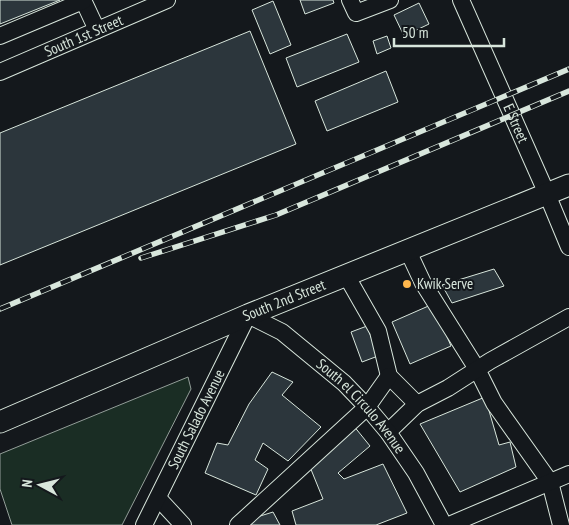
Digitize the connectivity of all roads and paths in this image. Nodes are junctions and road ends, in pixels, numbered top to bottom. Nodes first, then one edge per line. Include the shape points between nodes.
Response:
1 (83, 0) edge
2 (167, 0) edge
3 (350, 0) edge
4 (390, 0) edge
5 (462, 0) edge
6 (97, 30) junction
7 (0, 36) edge
8 (0, 72) edge
9 (569, 185) edge
10 (547, 194) junction
11 (569, 247) edge
12 (408, 250) junction
13 (346, 275) junction
14 (248, 315) junction
15 (569, 317) edge
16 (477, 369) junction
17 (389, 376) junction
18 (417, 404) junction
19 (367, 407) junction
20 (0, 422) edge
21 (388, 432) junction
22 (569, 474) edge
23 (550, 482) junction
24 (158, 498) junction
25 (144, 525) edge
26 (183, 525) edge
27 (238, 525) edge
28 (444, 525) edge
29 (449, 525) edge
30 (561, 525) edge

1 - 6 street
1 - 7 street
2 - 6 street, South 1st Street
3 - 4 street via 356,13
5 - 10 street, E Street
6 - 8 street, South 1st Street
9 - 10 main road, South 2nd Street
10 - 11 street, E Street
10 - 12 main road, South 2nd Street
12 - 13 main road, South 2nd Street
12 - 16 street via 423,283
13 - 14 main road, South 2nd Street
13 - 17 street via 378,331
14 - 19 street, South el Circulo Avenue via 282,332 344,383
14 - 20 main road, South 2nd Street
14 - 24 street, South Salado Avenue
15 - 16 street
16 - 18 street
16 - 23 street via 494,404
17 - 18 street
17 - 19 street
18 - 21 street
19 - 21 street, South el Circulo Avenue
19 - 27 street
21 - 28 street, South el Circulo Avenue via 416,473
22 - 23 street
23 - 29 street
23 - 30 street
24 - 25 street, South Salado Avenue
24 - 26 street

